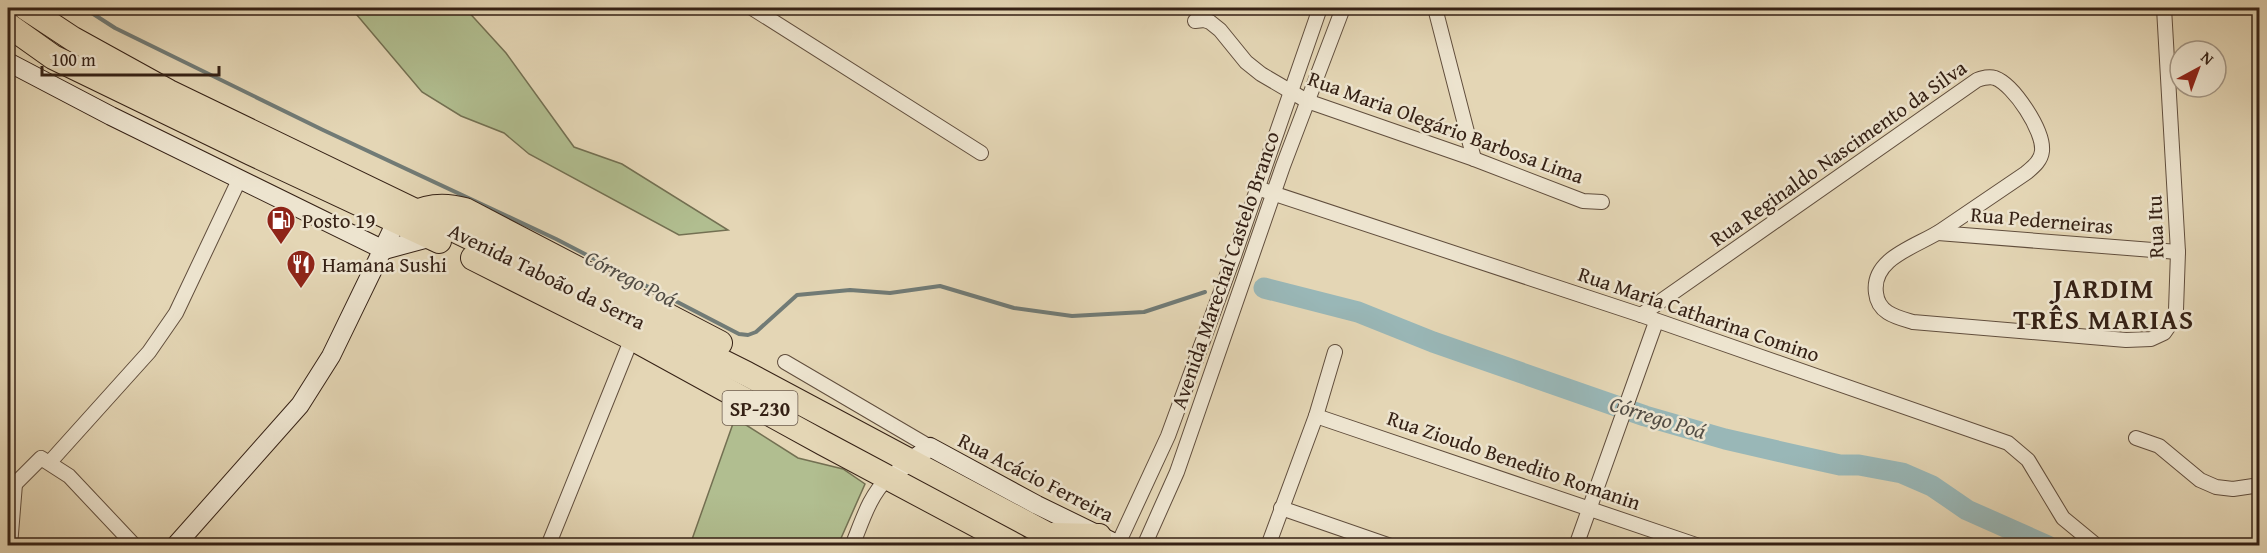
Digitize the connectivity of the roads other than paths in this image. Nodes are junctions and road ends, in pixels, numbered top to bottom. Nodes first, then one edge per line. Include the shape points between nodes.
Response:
1 (26, 8) edge
2 (752, 8) edge
3 (1320, 8) edge
4 (1343, 8) edge
5 (1435, 8) edge
6 (2164, 8) edge
7 (1195, 21) dead end
8 (8, 25) edge
9 (8, 62) edge
10 (1291, 93) junction
11 (1307, 100) junction
12 (255, 145) junction
13 (981, 153) dead end
14 (1474, 159) junction
15 (239, 180) junction
16 (1257, 188) junction
17 (1274, 194) junction
18 (1602, 202) dead end
19 (406, 217) junction
20 (1938, 233) junction
21 (432, 237) junction
22 (384, 250) junction
23 (2178, 252) junction
24 (1234, 256) junction
25 (1249, 263) junction
26 (1879, 274) joint
27 (1641, 315) junction
28 (1656, 322) junction
29 (632, 338) junction
30 (1201, 345) junction
31 (1218, 350) junction
32 (1335, 352) dead end
33 (785, 362) dead end
34 (1316, 416) junction
35 (1168, 436) junction
36 (2136, 438) dead end
37 (1188, 443) junction
38 (930, 447) junction
39 (50, 462) junction
40 (909, 462) junction
41 (888, 478) junction
42 (2259, 485) edge
43 (11, 488) edge
44 (1281, 508) junction
45 (1589, 508) junction
46 (1047, 535) junction
47 (1113, 542) edge
48 (2091, 542) edge
49 (10, 546) edge
50 (135, 546) edge
51 (175, 546) edge
52 (548, 546) edge
53 (852, 546) edge
54 (1016, 546) edge
55 (1069, 546) edge
56 (1144, 546) edge
57 (1268, 546) edge
58 (1391, 546) edge
59 (1576, 546) edge
60 (1699, 546) edge

1 - 12 highway, Avenida Taboão da Serra / SP-230
2 - 13 street
3 - 10 street, Avenida Marechal Castelo Branco
4 - 11 street, Avenida Marechal Castelo Branco
5 - 14 street
6 - 23 street, Rua Itu
7 - 10 street, Rua Maria Olegário Barbosa Lima via 1204,20 1220,30 1246,62
8 - 12 highway, Avenida Taboão da Serra / SP-230 via 53,57
9 - 15 street
10 - 11 street, Rua Maria Olegário Barbosa Lima
10 - 16 street, Avenida Marechal Castelo Branco
11 - 14 street, Rua Maria Olegário Barbosa Lima
11 - 17 street, Avenida Marechal Castelo Branco
12 - 15 street
12 - 19 highway, Avenida Taboão da Serra / SP-230
14 - 18 street, Rua Maria Olegário Barbosa Lima via 1582,201
15 - 22 street
15 - 39 street via 176,313 149,352
16 - 17 street, Rua Maria Catharina Comino
16 - 24 street, Avenida Marechal Castelo Branco
17 - 25 street, Avenida Marechal Castelo Branco
17 - 27 street, Rua Maria Catharina Comino
19 - 21 highway, Avenida Taboão da Serra / SP-230
19 - 22 street
19 - 40 highway, Avenida Taboão da Serra / SP-230 via 747,374
20 - 23 street, Rua Pederneiras
20 - 26 street, Rua Reginaldo Nascimento da Silva via 1905,249
20 - 27 street, Rua Reginaldo Nascimento da Silva via 2026,173 2042,153 2042,142 2027,109 1995,78 1977,80
21 - 22 street
21 - 29 highway, Avenida Taboão da Serra / SP-230
22 - 51 street via 327,365 300,405
23 - 26 street, Rua Itu via 2176,310 2164,333 2151,339 1913,322 1883,309 1876,298
24 - 25 street
24 - 30 street, Avenida Marechal Castelo Branco
25 - 31 street, Avenida Marechal Castelo Branco
27 - 28 street, Rua Maria Catharina Comino
28 - 45 street
28 - 48 street, Rua Maria Catharina Comino via 2008,442 2028,460 2063,518
29 - 41 highway, Avenida Taboão da Serra / SP-230
29 - 52 street
30 - 31 street
30 - 35 street, Avenida Marechal Castelo Branco
31 - 37 street, Avenida Marechal Castelo Branco
32 - 34 street
33 - 38 street, Rua Acácio Ferreira
34 - 44 street
34 - 45 street, Rua Zioudo Benedito Romanin
35 - 37 street
35 - 47 street, Avenida Marechal Castelo Branco
36 - 42 street via 2159,446 2200,480 2216,487
37 - 56 street, Avenida Marechal Castelo Branco
38 - 40 street, Rua Acácio Ferreira
38 - 47 street, Rua Acácio Ferreira
39 - 43 street via 41,458
39 - 50 street via 69,476
40 - 41 street, Rua Acácio Ferreira
40 - 46 highway, Avenida Taboão da Serra / SP-230
41 - 53 street via 870,501
41 - 54 highway, Avenida Taboão da Serra / SP-230
43 - 49 street
44 - 57 street
44 - 58 street
45 - 59 street
45 - 60 street, Rua Zioudo Benedito Romanin
46 - 47 highway
46 - 55 highway, Avenida Taboão da Serra / SP-230

